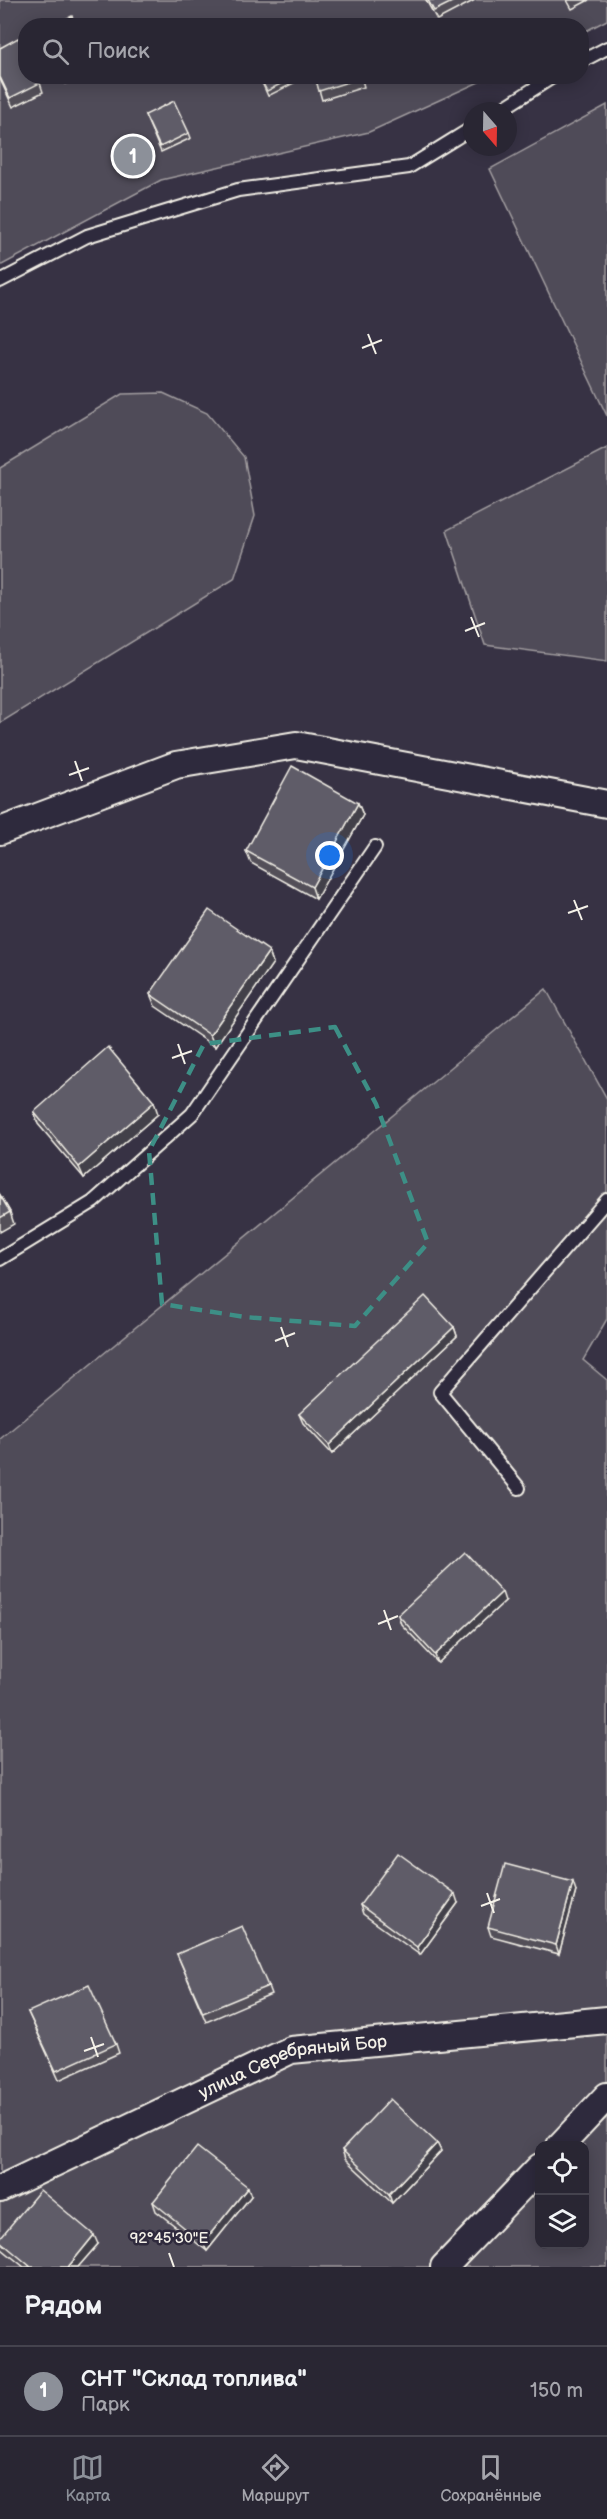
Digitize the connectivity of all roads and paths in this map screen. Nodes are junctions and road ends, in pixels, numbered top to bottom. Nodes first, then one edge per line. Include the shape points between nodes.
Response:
1 (607, 48) edge
2 (589, 57) edge
3 (541, 84) edge
4 (513, 102) edge
5 (463, 134) edge
6 (0, 281) edge
7 (607, 804) edge
8 (0, 831) edge
9 (375, 847) dead end
10 (607, 1200) edge
11 (0, 1259) edge
12 (519, 1488) dead end
13 (607, 2020) edge
14 (607, 2096) edge
15 (564, 2141) edge
16 (535, 2172) edge
17 (0, 2189) edge
18 (444, 2267) edge

1 - 2 lane
3 - 4 lane
5 - 6 lane via 409,167 238,190 87,236
7 - 8 street via 296,746 176,765
9 - 11 lane via 192,1114 93,1202
10 - 12 lane via 440,1392
13 - 17 street, улица Серебряный Бор via 291,2050
14 - 15 street
16 - 18 street

